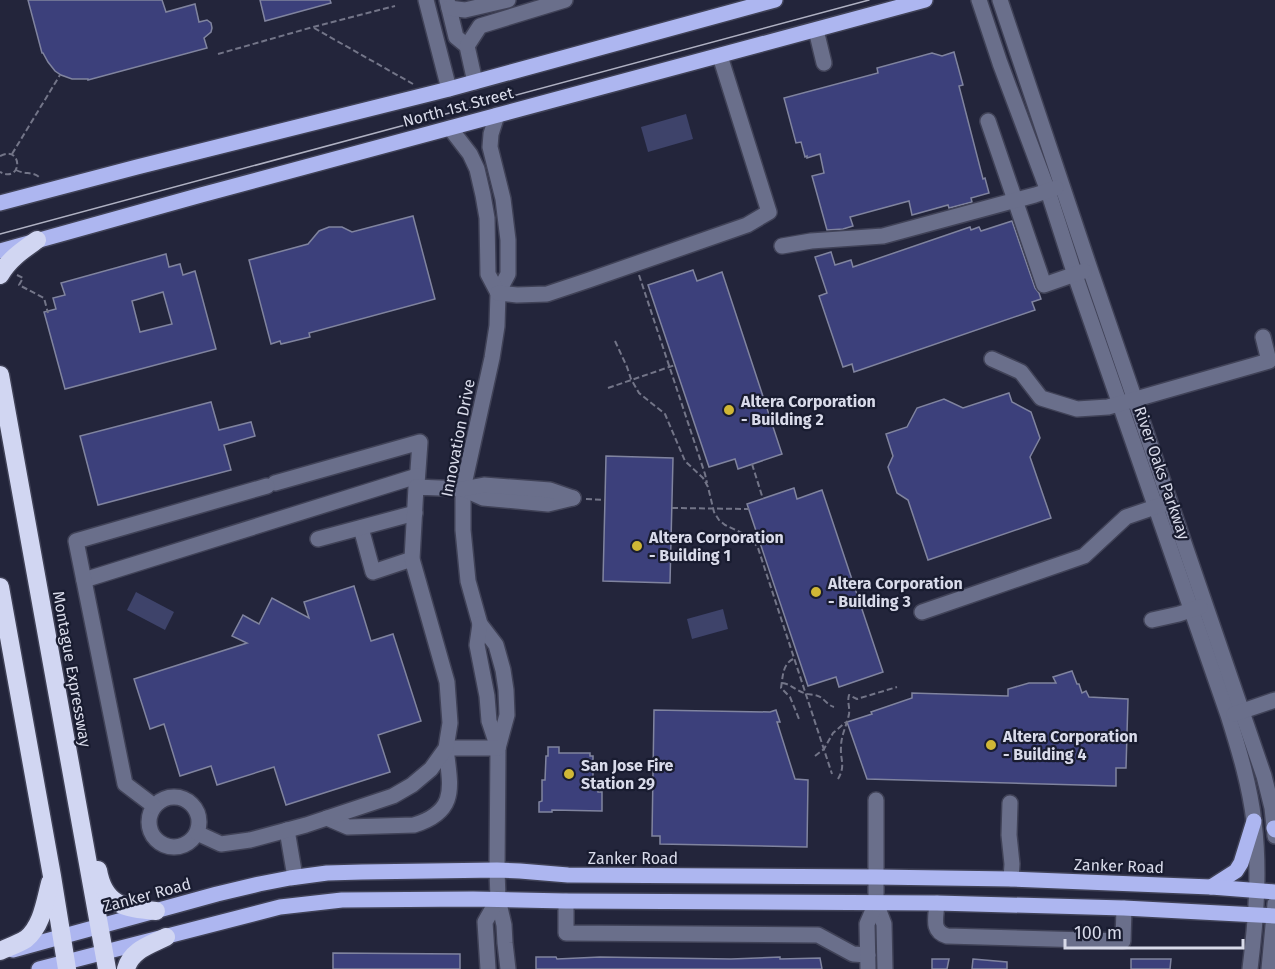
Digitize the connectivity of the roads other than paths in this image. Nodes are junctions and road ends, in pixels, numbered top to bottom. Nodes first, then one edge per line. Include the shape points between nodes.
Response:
1 (426, 0) edge
2 (508, 0) edge
3 (566, 0) edge
4 (775, 0) edge
5 (925, 0) edge
6 (979, 0) edge
7 (1000, 0) edge
8 (448, 4) edge
9 (816, 30) junction
10 (467, 46) junction
11 (720, 56) junction
12 (824, 63) dead end
13 (475, 82) junction
14 (449, 89) junction
15 (497, 116) junction
16 (988, 121) dead end
17 (450, 128) junction
18 (1055, 188) junction
19 (1016, 200) junction
20 (0, 203) edge
21 (38, 240) junction
22 (782, 246) dead end
23 (0, 251) edge
24 (1090, 269) junction
25 (7, 274) edge
26 (1075, 275) junction
27 (498, 293) junction
28 (1263, 337) dead end
29 (992, 359) dead end
30 (0, 375) edge
31 (1135, 400) junction
32 (1119, 404) junction
33 (417, 481) junction
34 (463, 489) junction
35 (573, 498) road end
36 (1170, 502) junction
37 (1154, 507) junction
38 (415, 513) junction
39 (361, 528) junction
40 (318, 539) dead end
41 (412, 560) junction
42 (84, 580) junction
43 (0, 587) edge
44 (1206, 605) junction
45 (1190, 610) junction
46 (922, 612) dead end
47 (1152, 620) dead end
48 (1275, 700) edge
49 (1235, 713) junction
50 (446, 748) junction
51 (498, 748) junction
52 (876, 800) dead end
53 (1010, 803) dead end
54 (154, 806) junction
55 (1273, 808) edge
56 (79, 813) junction
57 (1253, 817) junction
58 (327, 818) junction
59 (1275, 829) edge
60 (287, 830) junction
61 (197, 833) junction
62 (1275, 836) edge
63 (497, 870) junction
64 (52, 876) junction
65 (295, 877) junction
66 (876, 877) junction
67 (1011, 879) junction
68 (1211, 887) junction
69 (1257, 890) junction
70 (1275, 892) edge
71 (498, 899) junction
72 (567, 901) junction
73 (876, 903) junction
74 (937, 903) junction
75 (1275, 904) edge
76 (1124, 908) junction
77 (156, 911) junction
78 (1256, 915) junction
79 (1275, 916) edge
80 (99, 926) junction
81 (166, 936) junction
82 (62, 937) junction
83 (0, 952) edge
84 (106, 961) edge
85 (868, 962) edge
86 (67, 966) edge
87 (39, 969) edge
88 (126, 969) edge
89 (488, 969) edge
90 (508, 969) edge
91 (885, 969) edge
92 (1250, 969) edge
93 (1269, 969) edge

1 - 14 street
2 - 8 street via 465,10
3 - 10 street via 480,26
4 - 13 main road, North 1st Street
5 - 9 main road, North 1st Street
6 - 18 street, River Oaks Parkway via 1000,63
7 - 18 street, River Oaks Parkway
8 - 10 street via 456,37
9 - 11 main road, North 1st Street
9 - 12 street
10 - 13 street
11 - 15 main road, North 1st Street
11 - 27 street via 770,212 747,225 547,294
13 - 14 main road, North 1st Street
14 - 20 main road, North 1st Street
15 - 17 main road, North 1st Street
15 - 27 street, Innovation Drive via 490,147 508,240 508,274
16 - 19 street
17 - 21 main road, North 1st Street
17 - 27 street, Innovation Drive via 471,154 477,169 487,218 488,274
18 - 19 street
18 - 24 street, River Oaks Parkway
18 - 26 street, River Oaks Parkway
19 - 22 street via 883,236
19 - 26 street via 1044,285
21 - 23 main road, North 1st Street
21 - 25 highway via 4,267
24 - 26 street
24 - 31 street, River Oaks Parkway
26 - 32 street, River Oaks Parkway
27 - 34 street, Innovation Drive via 492,358
28 - 31 street via 1269,361
29 - 32 street via 1021,372 1041,398 1077,409
30 - 56 highway, Montague Expressway
31 - 32 street
31 - 36 street, River Oaks Parkway
32 - 37 street, River Oaks Parkway
33 - 34 street
33 - 38 street
33 - 42 street
33 - 42 street via 420,442 76,541
34 - 35 street via 484,485 539,489
34 - 51 street, Innovation Drive via 468,580 480,624 477,645 489,721
36 - 37 street
36 - 44 street, River Oaks Parkway
37 - 45 street, River Oaks Parkway
37 - 46 street via 1125,517 1084,556
38 - 39 street
38 - 41 street
39 - 40 street
39 - 41 street via 373,572
41 - 50 street via 447,682 450,723
42 - 54 street via 125,784
43 - 64 highway
44 - 45 street
44 - 49 street, River Oaks Parkway
45 - 47 street
45 - 49 street, River Oaks Parkway
48 - 49 street
49 - 55 street, River Oaks Parkway via 1264,776
49 - 57 street, River Oaks Parkway
50 - 51 street
50 - 58 street via 412,785
50 - 58 street via 449,799 432,818 414,825 348,827
51 - 63 street, Innovation Drive
52 - 66 street
53 - 67 street
54 - 61 street via 173,796 184,798 199,814
54 - 61 street via 150,814 151,832 164,845 183,846
55 - 57 street
55 - 59 street, River Oaks Parkway
56 - 77 highway via 92,836 99,880 108,896 119,905
56 - 80 highway, Montague Expressway
57 - 68 main road via 1241,863 1236,871
57 - 69 street, River Oaks Parkway
58 - 60 street
59 - 62 street, River Oaks Parkway
60 - 61 street via 221,844
60 - 65 street
63 - 65 main road, Zanker Road
63 - 66 main road, Zanker Road via 568,875
63 - 71 street, Innovation Drive
64 - 82 highway
64 - 83 highway via 35,929 21,942
65 - 77 main road, Zanker Road
66 - 67 main road, Zanker Road
66 - 73 street
67 - 68 main road, Zanker Road
68 - 69 main road, Zanker Road
69 - 70 main road, Zanker Road
69 - 78 street, River Oaks Parkway
71 - 72 main road
71 - 81 main road via 342,900 269,909
71 - 89 street, Innovation Drive via 484,922
71 - 90 street, Innovation Drive
72 - 73 main road
72 - 85 street via 566,933 818,935
73 - 74 main road
73 - 85 street via 867,924
73 - 91 street via 884,924
74 - 76 main road
74 - 76 street via 936,928 947,936 1123,941
75 - 79 street
76 - 78 main road
77 - 80 main road, Zanker Road
78 - 79 main road
78 - 92 street, River Oaks Parkway
79 - 93 street
80 - 82 main road, Zanker Road
80 - 84 highway, Montague Expressway
81 - 84 main road
81 - 88 highway via 138,950
82 - 83 main road, Zanker Road
82 - 86 highway
84 - 86 main road
86 - 87 main road

